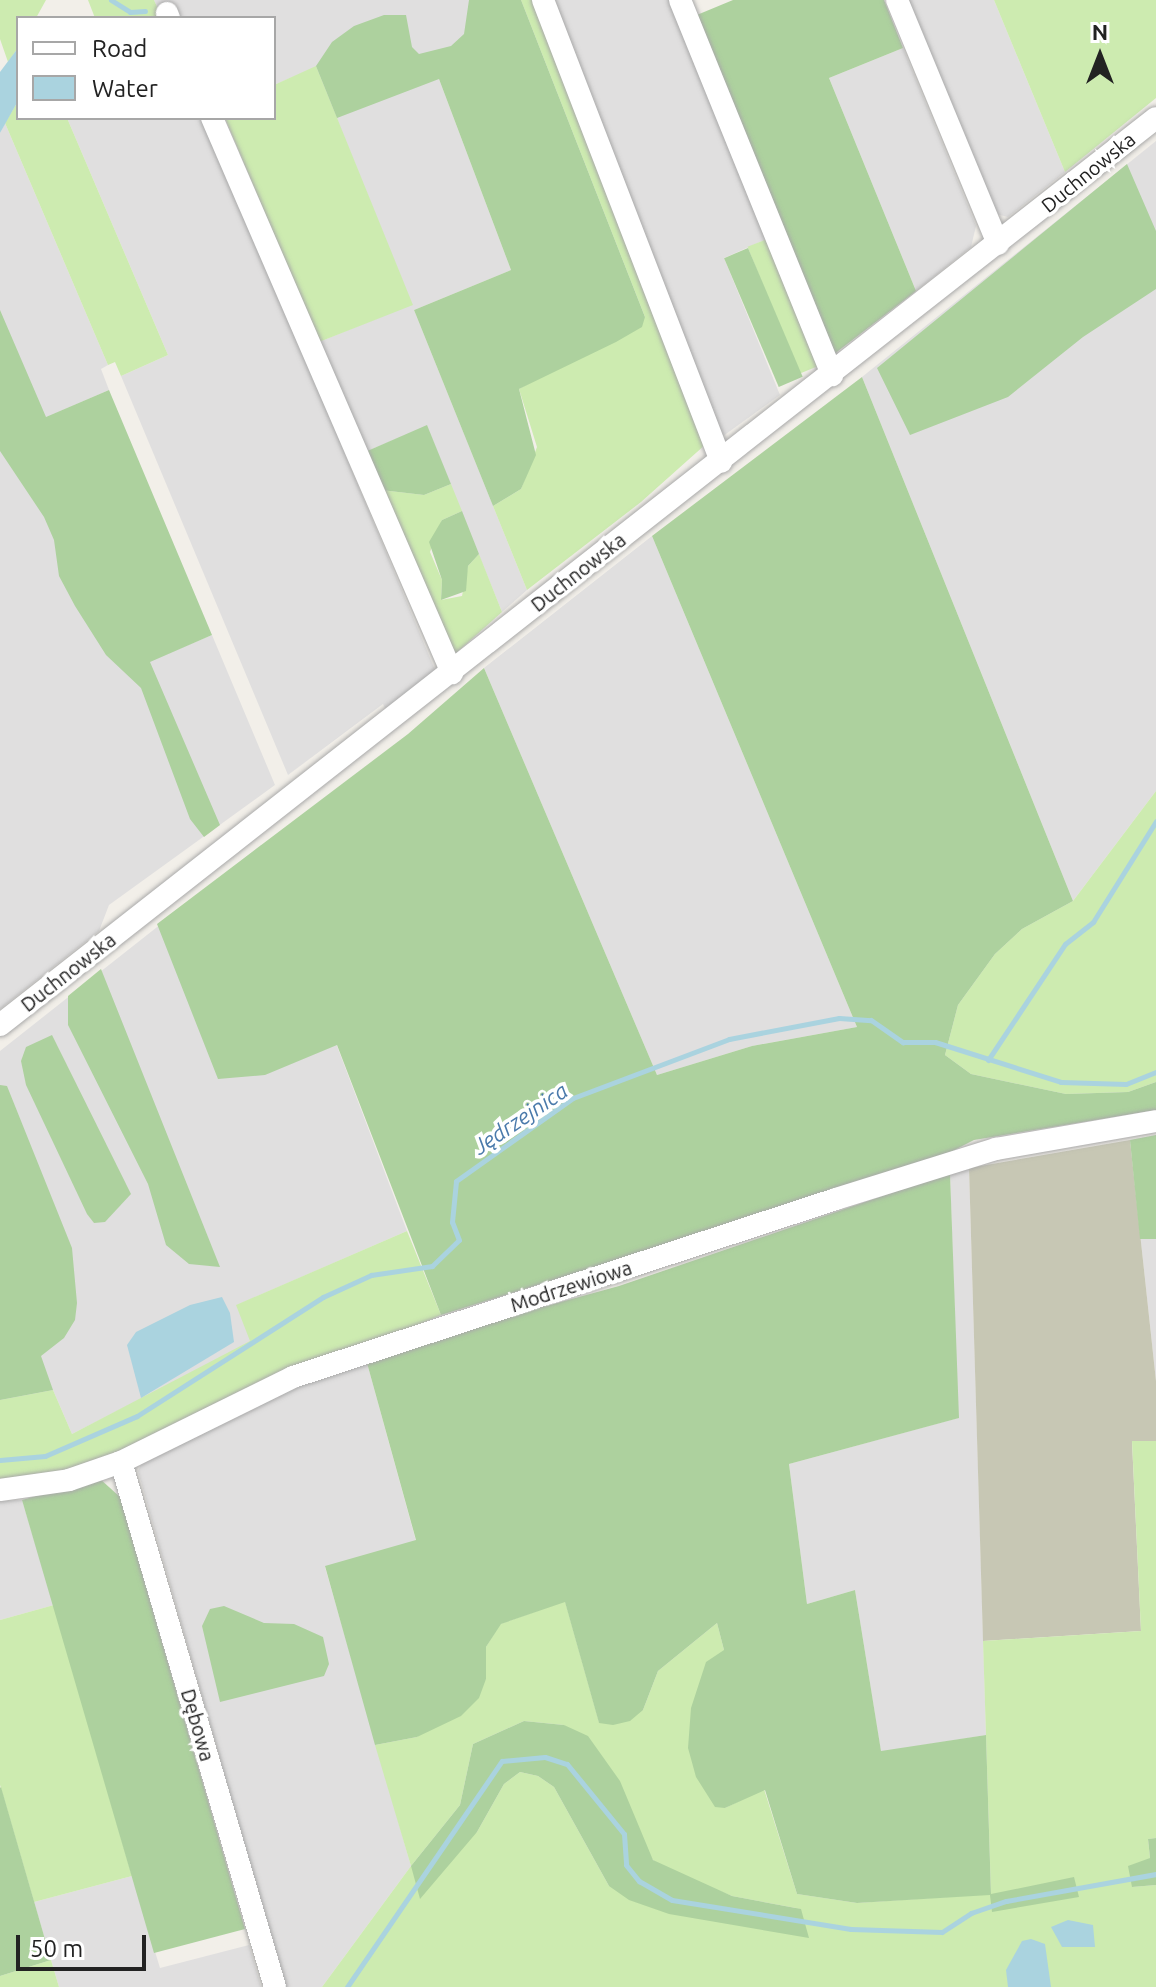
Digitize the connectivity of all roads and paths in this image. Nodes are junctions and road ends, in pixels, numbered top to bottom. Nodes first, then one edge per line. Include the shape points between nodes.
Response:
1 (543, 0) edge
2 (680, 0) edge
3 (897, 0) edge
4 (1156, 118) edge
5 (213, 120) edge
6 (998, 244) junction
7 (832, 375) junction
8 (721, 462) junction
9 (452, 673) junction
10 (0, 1025) edge
11 (1156, 1121) edge
12 (121, 1462) junction
13 (0, 1490) edge
14 (275, 1987) edge

1 - 8 street
2 - 7 street
3 - 6 street
4 - 6 street, Duchnowska
5 - 9 street
6 - 7 street, Duchnowska
7 - 8 street, Duchnowska
8 - 9 street, Duchnowska
9 - 10 street, Duchnowska
11 - 12 street, Modrzewiowa via 996,1149 293,1377
12 - 13 street, Modrzewiowa via 69,1480
12 - 14 street, Dębowa

